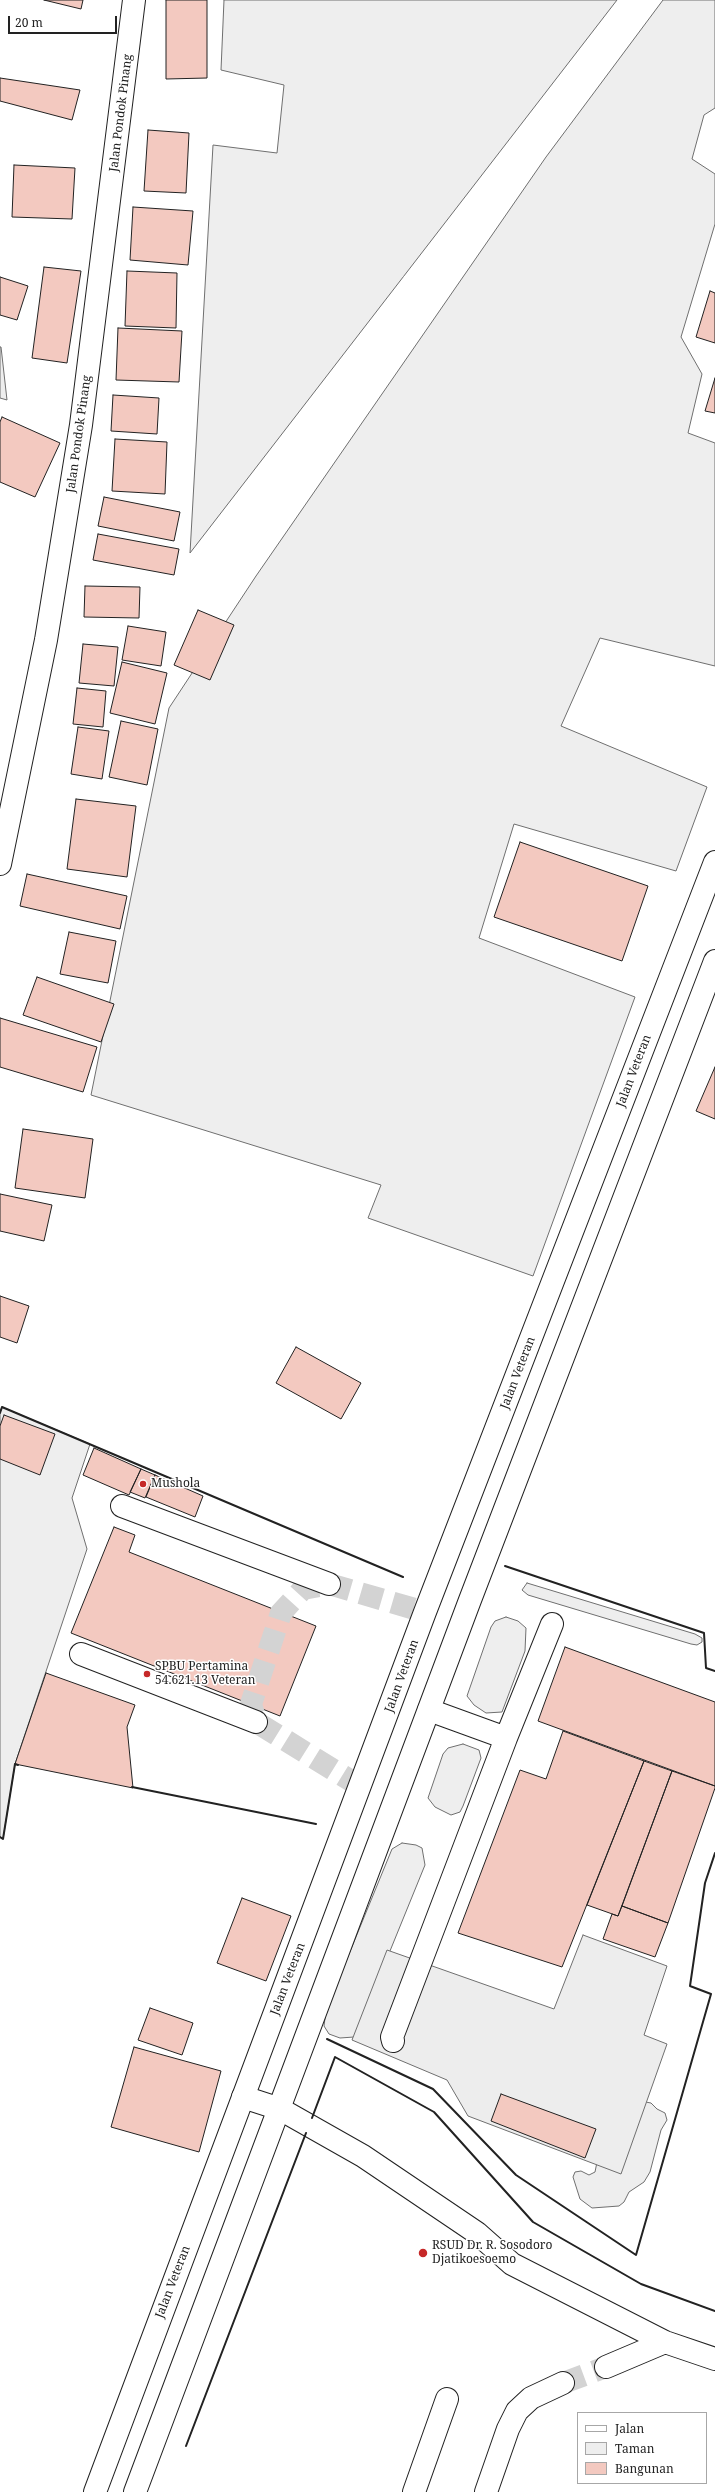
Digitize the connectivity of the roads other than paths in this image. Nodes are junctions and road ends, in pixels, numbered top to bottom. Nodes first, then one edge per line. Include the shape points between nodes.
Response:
1 (134, 0) edge
2 (715, 862) edge
3 (0, 864) edge
4 (715, 961) edge
5 (122, 1506) dead end
6 (329, 1584) dead end
7 (552, 1624) dead end
8 (81, 1654) dead end
9 (429, 1710) junction
10 (256, 1722) dead end
11 (506, 1738) junction
12 (393, 2041) dead end
13 (243, 2096) junction
14 (280, 2109) junction
15 (665, 2342) junction
16 (715, 2359) edge
17 (606, 2367) tunnel mouth
18 (563, 2383) tunnel mouth
19 (447, 2399) dead end
20 (95, 2492) edge
21 (135, 2492) edge
22 (414, 2492) edge
23 (486, 2492) edge

1 - 3 main road, Jalan Pondok Pinang via 81,425 46,640
2 - 13 main road, Jalan Veteran via 425,1612
4 - 9 main road
5 - 6 main road
7 - 11 main road
8 - 10 main road
9 - 11 main road
9 - 14 main road
11 - 12 main road via 392,2037
13 - 14 main road
13 - 20 main road, Jalan Veteran
14 - 15 main road via 362,2156 477,2233 512,2264
14 - 21 main road
15 - 16 main road
15 - 17 main road
18 - 23 main road via 531,2398 517,2411
19 - 22 main road

